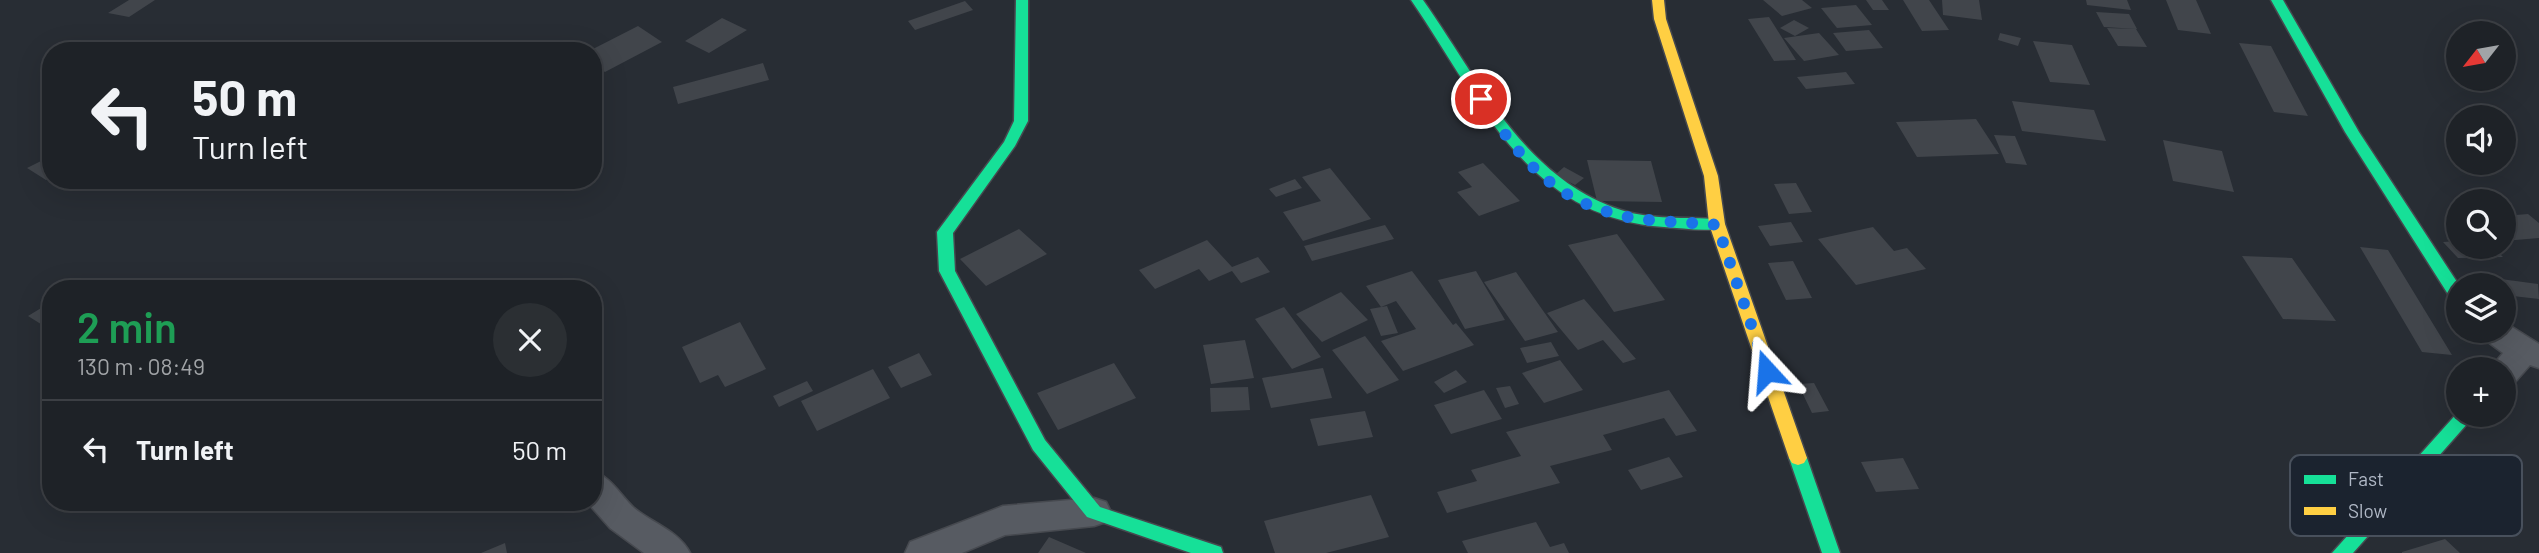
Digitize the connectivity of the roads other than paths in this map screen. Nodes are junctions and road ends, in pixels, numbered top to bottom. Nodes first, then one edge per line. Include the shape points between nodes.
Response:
1 (1022, 0) edge
2 (1417, 0) edge
3 (1658, 0) edge
4 (2277, 0) edge
5 (1717, 225) junction
6 (2446, 278) edge
7 (2506, 343) edge
8 (2522, 360) edge
9 (2455, 427) edge
10 (2430, 455) edge
11 (602, 495) edge
12 (1094, 512) junction
13 (2356, 536) edge
14 (672, 553) edge
15 (923, 553) edge
16 (1214, 553) edge
17 (1831, 553) edge
18 (2341, 553) edge

1 - 12 street via 1021,121 945,232 943,250 947,271 1039,445
2 - 5 street via 1510,142 1538,175 1572,199 1617,215
3 - 5 street via 1660,19 1711,176
4 - 6 street via 2353,132
5 - 17 street
7 - 8 street
9 - 10 street
11 - 14 street via 622,518
12 - 15 street via 1003,521
12 - 16 street
13 - 18 street

